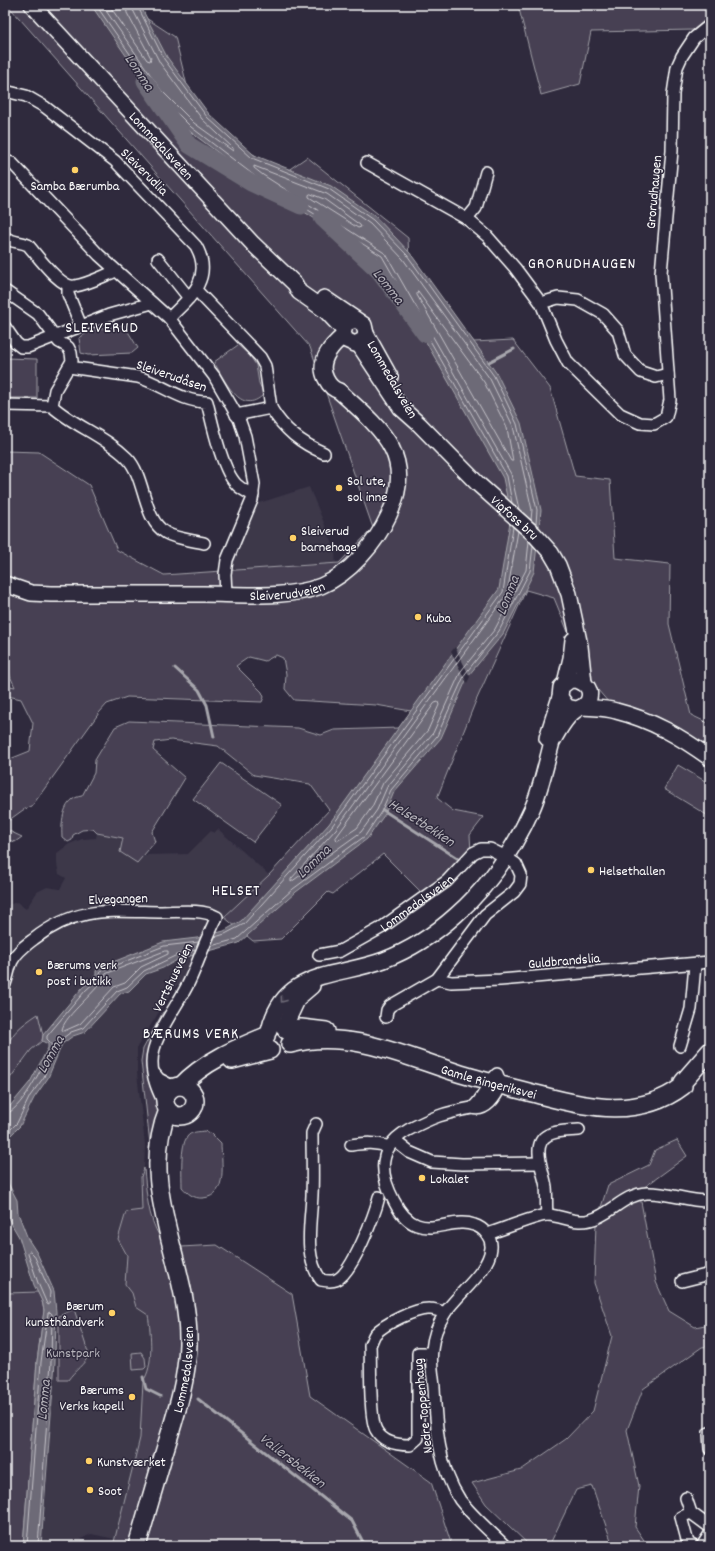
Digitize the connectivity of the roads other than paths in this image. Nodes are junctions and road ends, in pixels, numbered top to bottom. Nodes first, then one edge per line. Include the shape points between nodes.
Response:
1 (32, 5) edge
2 (710, 25) edge
3 (5, 91) edge
4 (5, 161) edge
5 (367, 163) dead end
6 (486, 172) dead end
7 (467, 219) junction
8 (5, 237) edge
9 (158, 259) dead end
10 (116, 271) junction
11 (295, 284) junction
12 (68, 286) junction
13 (5, 291) edge
14 (192, 294) junction
15 (541, 302) junction
16 (152, 303) junction
17 (170, 318) junction
18 (356, 320) joint
19 (81, 326) junction
20 (5, 327) edge
21 (55, 336) junction
22 (352, 337) junction
23 (69, 367) junction
24 (668, 374) junction
25 (5, 405) edge
26 (52, 406) junction
27 (271, 408) junction
28 (236, 414) junction
29 (324, 453) dead end
30 (478, 484) joint
31 (253, 495) junction
32 (204, 543) dead end
33 (5, 584) edge
34 (226, 594) junction
35 (575, 621) junction
36 (586, 687) junction
37 (562, 690) junction
38 (579, 708) junction
39 (615, 710) junction
40 (710, 758) edge
41 (521, 829) junction
42 (506, 857) junction
43 (217, 917) joint
44 (319, 955) dead end
45 (710, 962) edge
46 (694, 965) junction
47 (437, 979) junction
48 (5, 984) edge
49 (386, 1017) dead end
50 (277, 1036) junction
51 (680, 1046) dead end
52 (710, 1052) edge
53 (154, 1073) junction
54 (495, 1080) junction
55 (183, 1088) junction
56 (167, 1108) junction
57 (187, 1114) junction
58 (316, 1124) dead end
59 (579, 1130) dead end
60 (392, 1144) junction
61 (351, 1145) dead end
62 (540, 1163) junction
63 (160, 1189) junction
64 (379, 1197) dead end
65 (710, 1201) edge
66 (547, 1215) junction
67 (487, 1234) junction
68 (710, 1274) edge
69 (682, 1281) dead end
70 (445, 1312) junction
71 (431, 1353) junction
72 (709, 1434) dead end
73 (710, 1449) edge
74 (686, 1498) dead end
75 (691, 1513) junction
76 (710, 1527) edge
77 (710, 1534) edge
78 (137, 1546) edge
79 (505, 1546) edge
80 (693, 1546) edge
81 (702, 1546) edge

1 - 11 main road, Lommedalsveien via 248,239
2 - 24 street, Grorudhaugen via 694,38 682,56 677,67 673,94 672,151 661,273
3 - 14 street, Sleiverudlia via 26,96 45,107 124,168 186,234 199,252 202,269 202,278
4 - 10 street, Sleiverudåsen via 12,163
5 - 7 street, Grorudhaugen
6 - 7 street via 476,208
7 - 15 street, Grorudhaugen via 487,236
8 - 12 street via 28,245 60,281
9 - 14 street
10 - 12 street via 75,286
10 - 16 street, Sleiverudåsen
11 - 18 main road, Lommedalsveien via 309,288
11 - 22 main road, Lommedalsveien via 299,292 326,311
12 - 19 street via 68,294
13 - 21 street via 38,314
14 - 17 street, Sleiverudlia
14 - 27 street via 260,357 265,366
15 - 24 street via 558,298 578,300 597,310 618,331 624,355 641,372 656,377
15 - 24 street, Grorudhaugen via 568,363 620,414 640,423 654,424 666,418 670,400
16 - 17 street, Sleiverudåsen
16 - 19 street via 108,315
17 - 28 street, Sleiverudåsen via 214,376
18 - 22 main road, Sleiverudveien via 346,323
19 - 21 street
20 - 21 street via 22,347
21 - 23 street via 71,353 72,361
22 - 30 main road, Lommedalsveien via 401,408
22 - 34 main road, Sleiverudveien via 330,348 323,365 326,380 332,388 339,391 384,434 392,447 400,479 386,522 343,574 321,586 291,593
23 - 26 street via 55,390
23 - 31 street, Sleiverudåsen via 138,377 189,400 207,402 215,434 230,474 236,484
25 - 26 street
26 - 32 street via 111,444 130,461 150,511 160,528 167,533
27 - 28 street
27 - 29 street via 294,436
28 - 31 street, Sleiverudåsen via 245,436 254,484
30 - 35 main road, Vigfoss bru via 534,534 551,553 565,581
31 - 34 street, Sleiverudåsen via 227,560
33 - 34 main road, Sleiverudveien via 31,593 51,594
35 - 36 main road
35 - 37 main road via 571,658
36 - 37 main road via 574,680
36 - 38 main road via 587,702
36 - 39 main road
37 - 38 main road via 567,707
37 - 41 main road via 532,782
38 - 39 main road
38 - 41 main road via 562,725 552,742 533,804
39 - 40 main road via 663,727
41 - 42 main road
42 - 44 street, Lommedalsveien via 490,849 481,849 473,853 448,881 381,928 340,951
42 - 47 street via 516,864 521,875 520,884 514,892 485,915
42 - 50 main road via 469,903 432,934 385,959 328,976 308,988 298,998
43 - 48 street, Elvegangen via 199,912 125,911 90,912 73,916 41,933 22,947 12,961
43 - 53 street, Vertshusveien via 182,997 158,1037 152,1062
45 - 46 street, Guldbrandslia
46 - 47 street, Guldbrandslia via 500,980 451,982
46 - 51 street via 691,1009
47 - 49 street via 390,1006
50 - 54 main road, Gamle Ringeriksvei via 301,1041 346,1041
50 - 55 main road via 215,1060 188,1079
52 - 54 main road, Gamle Ringeriksvei via 683,1082 651,1097 634,1100 615,1101
53 - 55 street via 159,1079
53 - 56 street, Vertshusveien via 156,1089
54 - 60 street via 479,1103 472,1108 434,1116 405,1132
55 - 56 main road via 168,1091 165,1098
55 - 57 main road via 195,1105
56 - 57 main road via 177,1116
56 - 63 main road, Lommedalsveien via 158,1147 157,1176
57 - 63 main road, Lommedalsveien via 172,1129 165,1143
58 - 64 street via 312,1133 312,1196 309,1224 314,1271 320,1280 338,1280 348,1268 370,1228
59 - 62 street via 547,1135 540,1148
60 - 61 street
60 - 62 street via 432,1162
60 - 67 street via 382,1168 384,1181 401,1213 408,1220 425,1227 464,1223 474,1225
62 - 66 street via 546,1186
63 - 78 main road, Lommedalsveien via 186,1309 187,1359 181,1396
65 - 66 street via 645,1193 630,1197 604,1216 588,1221 577,1222
66 - 67 street
67 - 70 street, Nedre Toppenhaug via 491,1247 490,1255 475,1278
68 - 69 street
70 - 71 street, Nedre Toppenhaug
70 - 71 street via 418,1310 397,1319 377,1332 370,1345 375,1428 386,1440 396,1445 410,1445 418,1438 418,1353
71 - 79 street, Nedre Toppenhaug via 437,1432 446,1472 460,1500
72 - 73 street
74 - 75 street
75 - 76 street
75 - 80 street via 681,1517 688,1543
77 - 81 street

